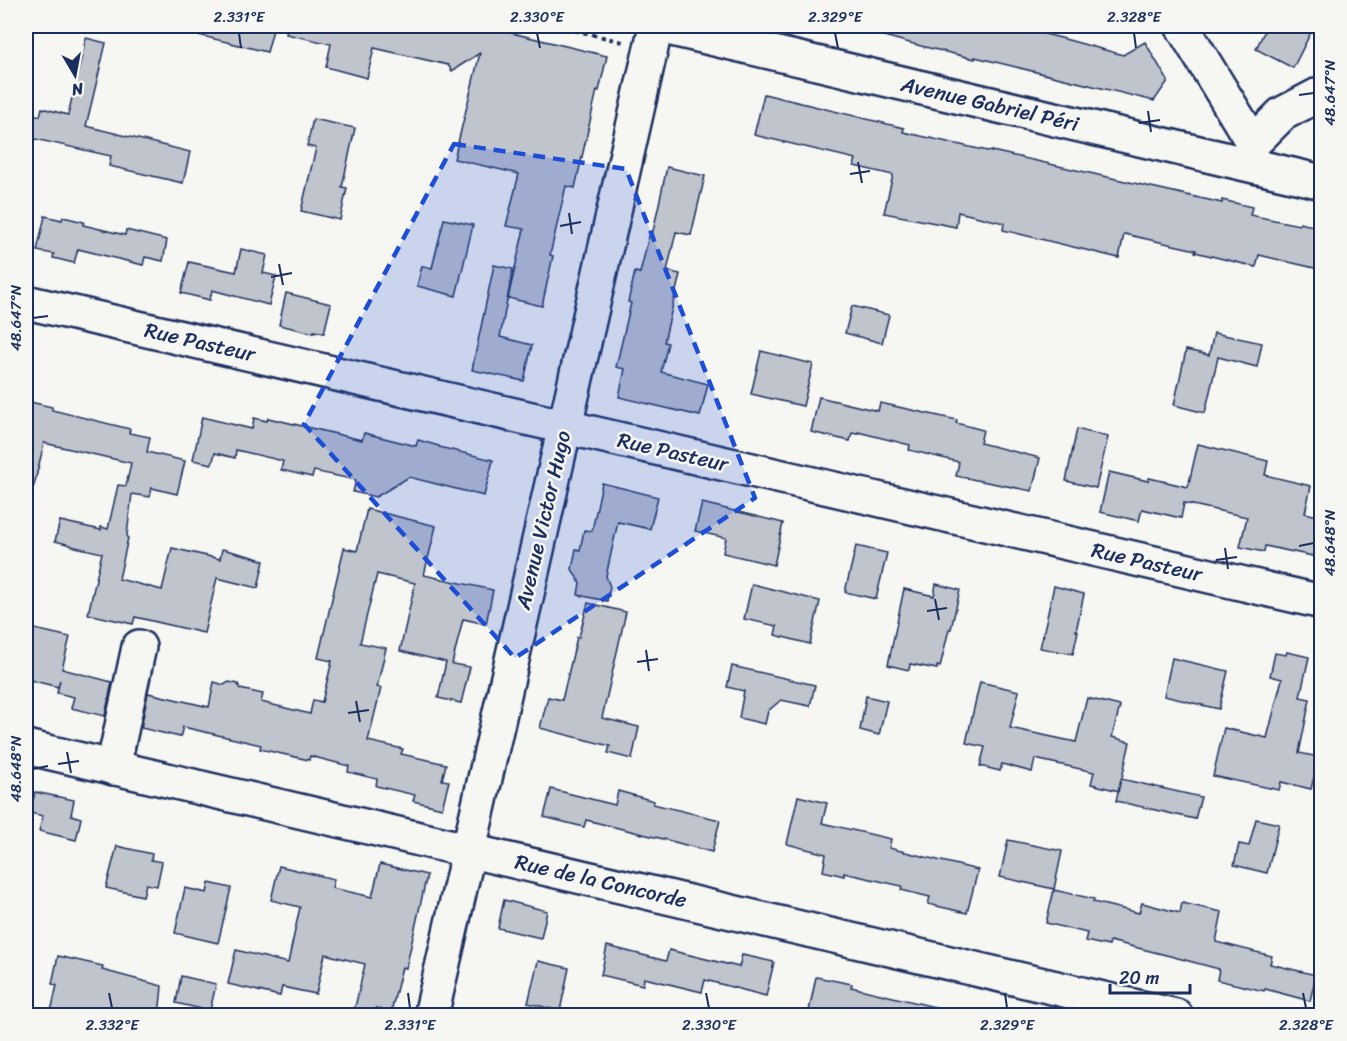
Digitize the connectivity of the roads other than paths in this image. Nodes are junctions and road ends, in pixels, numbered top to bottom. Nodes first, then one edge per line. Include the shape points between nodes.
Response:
1 (1182, 26) edge
2 (655, 33) edge
3 (757, 38) edge
4 (1322, 93) edge
5 (1251, 154) junction
6 (1322, 182) edge
7 (26, 302) edge
8 (564, 427) junction
9 (1322, 602) edge
10 (139, 647) dead end
11 (26, 747) edge
12 (113, 768) junction
13 (468, 850) junction
14 (431, 1016) edge
15 (1176, 1016) edge

1 - 5 street
2 - 3 street, Avenue Gabriel Péri
2 - 8 street, Avenue Victor Hugo
3 - 5 street, Avenue Gabriel Péri
4 - 5 street via 1282,114
5 - 6 street, Avenue Gabriel Péri
7 - 8 street, Rue Pasteur
8 - 9 street, Rue Pasteur
8 - 13 street, Avenue Victor Hugo
10 - 12 street
11 - 12 street, Rue de la Concorde
12 - 13 street, Rue de la Concorde
13 - 14 street, Avenue Victor Hugo
13 - 15 street, Rue de la Concorde

